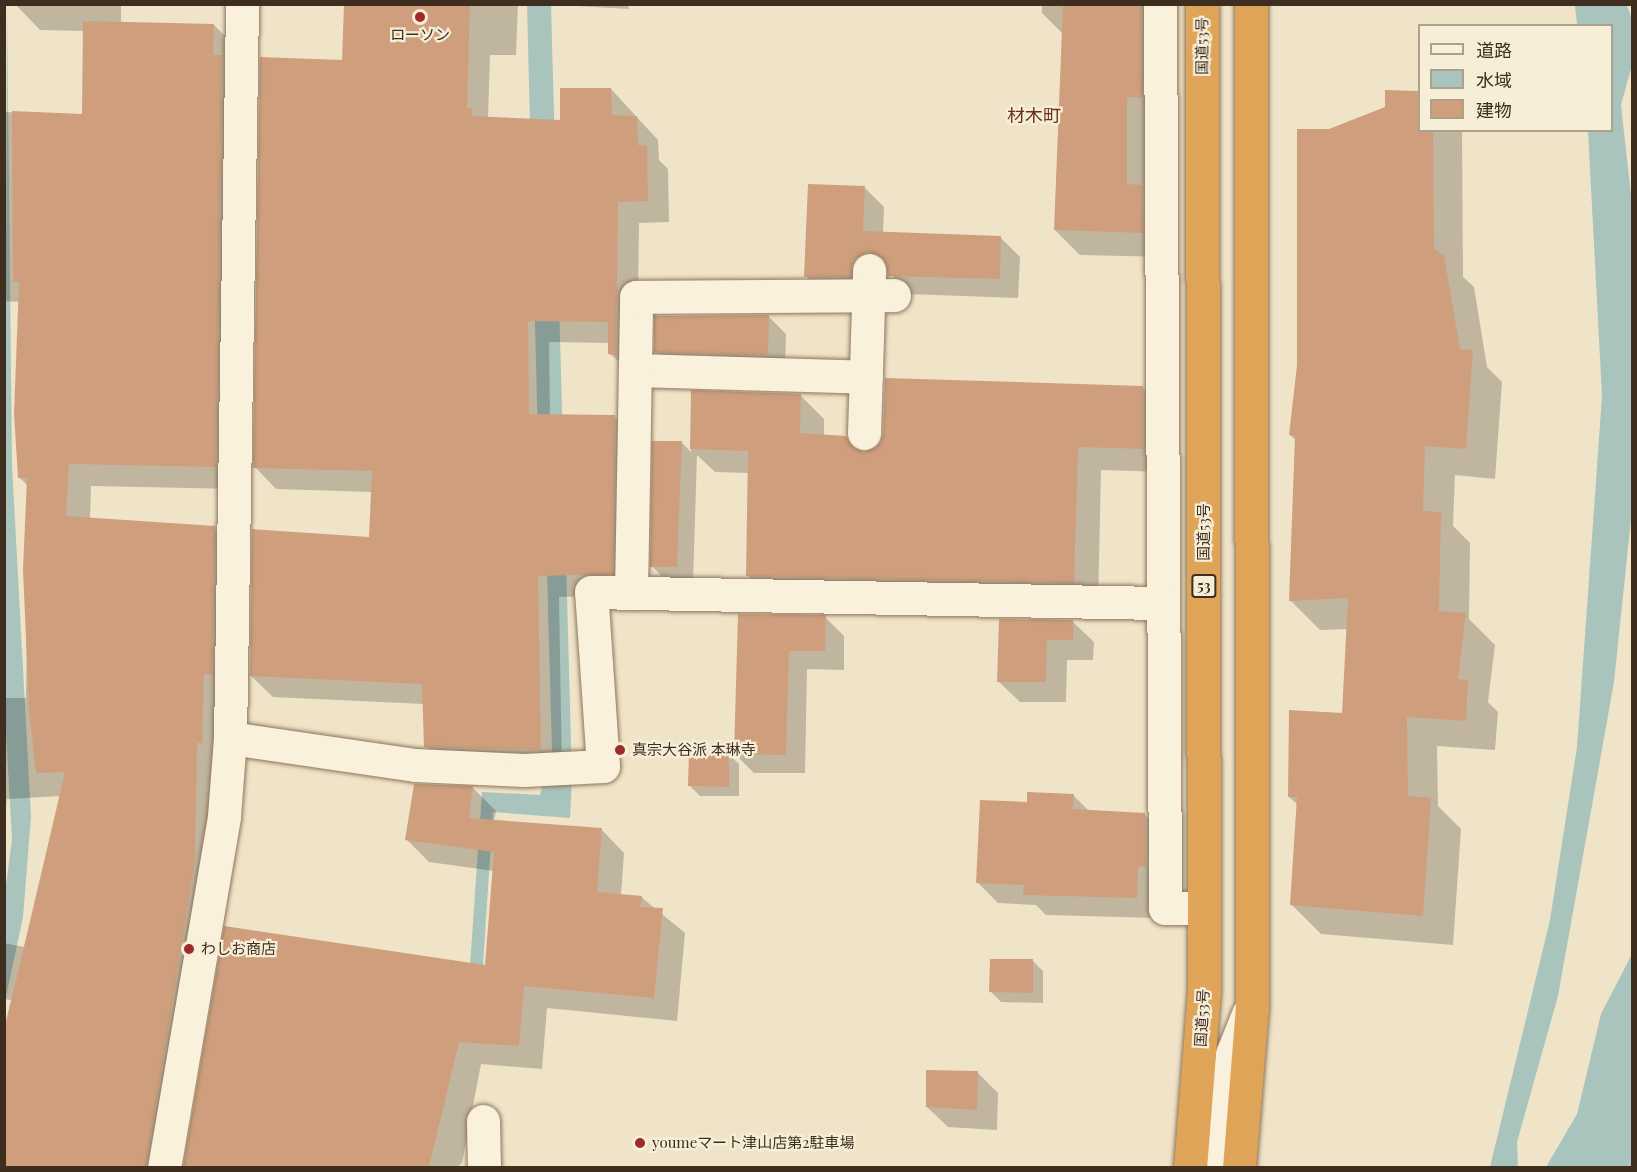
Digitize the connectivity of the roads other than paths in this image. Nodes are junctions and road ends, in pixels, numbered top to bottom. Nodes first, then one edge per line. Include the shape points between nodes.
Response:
1 (242, 4) edge
2 (1160, 4) edge
3 (1202, 4) edge
4 (1251, 4) edge
5 (635, 370) junction
6 (866, 377) junction
7 (864, 433) dead end
8 (631, 593) junction
9 (1161, 603) junction
10 (230, 738) junction
11 (1203, 908) junction
12 (1251, 1007) junction
13 (483, 1121) dead end
14 (164, 1167) edge
15 (484, 1167) edge
16 (1190, 1167) edge
17 (1217, 1167) edge
18 (1239, 1167) edge

1 - 10 street
2 - 9 street
3 - 11 highway, 国道53号 / 53
4 - 12 highway
5 - 6 street
5 - 6 street via 636,297 877,287
5 - 8 street
6 - 7 street
8 - 9 street
8 - 10 street via 591,592 603,766 416,765
9 - 11 street via 1165,908
10 - 14 street via 224,816
11 - 16 highway, 国道53号 / 53 via 1204,991
12 - 17 street via 1232,1054
12 - 18 highway
13 - 15 street

